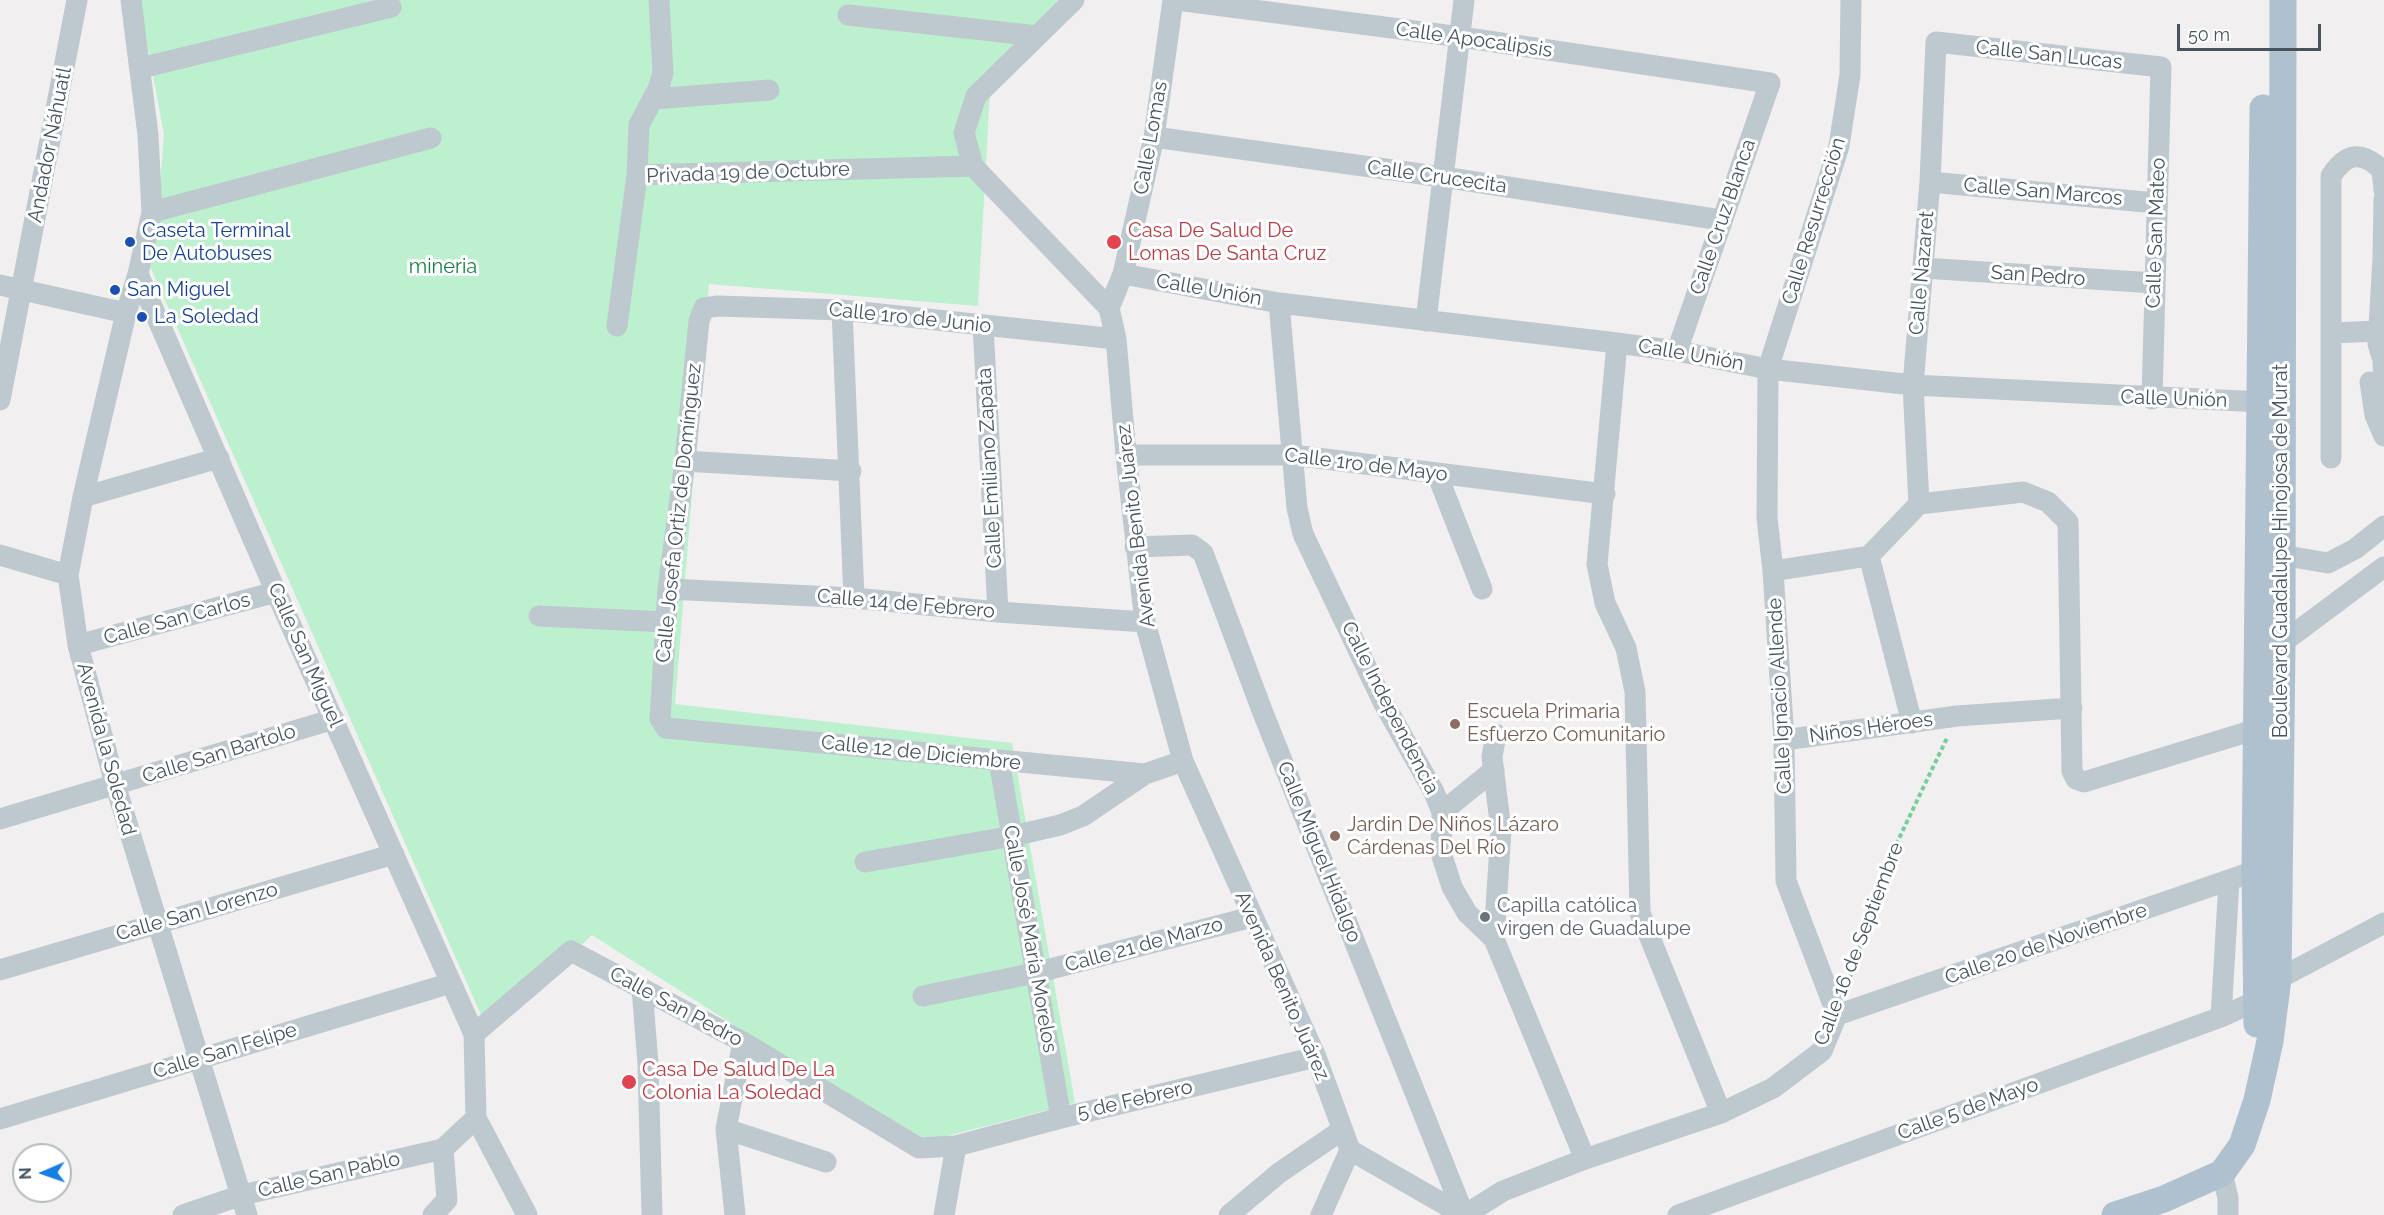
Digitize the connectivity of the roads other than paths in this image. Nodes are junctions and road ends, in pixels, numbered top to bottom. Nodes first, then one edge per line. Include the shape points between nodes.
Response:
1 (78, 0) edge
2 (131, 0) edge
3 (659, 0) edge
4 (1074, 0) edge
5 (1175, 0) edge
6 (1464, 0) edge
7 (1851, 0) edge
8 (2264, 0) edge
9 (2283, 0) edge
10 (391, 7) dead end
11 (848, 15) dead end
12 (1037, 36) junction
13 (1461, 37) junction
14 (1936, 42) joint
15 (2161, 67) joint
16 (141, 68) junction
17 (1770, 83) joint
18 (769, 90) dead end
19 (653, 99) junction
20 (1154, 137) junction
21 (431, 138) dead end
22 (973, 166) junction
23 (637, 176) junction
24 (1443, 177) junction
25 (1930, 182) junction
26 (2384, 190) edge
27 (2384, 199) edge
28 (2156, 203) junction
29 (152, 212) junction
30 (1721, 220) junction
31 (1923, 268) junction
32 (138, 274) junction
33 (1123, 274) junction
34 (2154, 283) junction
35 (0, 285) edge
36 (22, 290) junction
37 (1279, 303) junction
38 (704, 308) joint
39 (1109, 308) junction
40 (842, 310) junction
41 (126, 313) junction
42 (1426, 321) junction
43 (983, 325) junction
44 (617, 326) dead end
45 (2331, 333) junction
46 (2378, 337) junction
47 (1116, 339) junction
48 (1617, 343) junction
49 (1677, 351) junction
50 (1768, 369) junction
51 (1913, 385) junction
52 (2152, 399) junction
53 (2384, 399) edge
54 (0, 400) edge
55 (2262, 402) junction
56 (2384, 436) edge
57 (1126, 455) junction
58 (1293, 455) junction
59 (219, 458) junction
60 (2331, 458) dead end
61 (685, 461) junction
62 (851, 471) junction
63 (1437, 474) junction
64 (1605, 494) junction
65 (83, 497) junction
66 (1919, 504) junction
67 (2384, 525) edge
68 (1135, 547) junction
69 (0, 555) edge
70 (2281, 555) junction
71 (1869, 556) junction
72 (2384, 567) edge
73 (1773, 571) junction
74 (68, 575) junction
75 (668, 589) junction
76 (1482, 589) dead end
77 (276, 592) junction
78 (854, 598) junction
79 (998, 612) junction
80 (539, 616) dead end
81 (665, 622) junction
82 (1145, 622) junction
83 (2282, 643) junction
84 (78, 645) junction
85 (2072, 708) junction
86 (334, 719) junction
87 (660, 719) joint
88 (1912, 723) junction
89 (2257, 729) junction
90 (1496, 734) dead end
91 (1785, 740) junction
92 (999, 761) junction
93 (1183, 761) junction
94 (1494, 770) junction
95 (1144, 774) junction
96 (115, 784) junction
97 (1442, 812) junction
98 (0, 819) edge
99 (1013, 836) junction
100 (394, 854) junction
101 (865, 862) dead end
102 (2255, 871) junction
103 (2229, 881) junction
104 (1252, 917) junction
105 (2384, 923) edge
106 (157, 924) junction
107 (1494, 939) junction
108 (0, 969) edge
109 (1035, 973) junction
110 (2278, 979) junction
111 (451, 982) junction
112 (642, 988) junction
113 (923, 996) dead end
114 (2258, 1000) junction
115 (1837, 1015) junction
116 (2221, 1017) junction
117 (474, 1034) junction
118 (743, 1042) junction
119 (1316, 1057) junction
120 (198, 1059) junction
121 (2257, 1100) junction
122 (1721, 1113) junction
123 (476, 1118) junction
124 (1061, 1118) junction
125 (0, 1119) edge
126 (726, 1129) junction
127 (1342, 1130) junction
128 (956, 1146) junction
129 (443, 1149) junction
130 (1350, 1150) junction
131 (1586, 1159) junction
132 (826, 1162) dead end
133 (2222, 1173) junction
134 (244, 1205) edge
135 (183, 1215) edge
136 (433, 1215) edge
137 (527, 1215) edge
138 (652, 1215) edge
139 (735, 1215) edge
140 (944, 1215) edge
141 (1229, 1215) edge
142 (1321, 1215) edge
143 (1464, 1215) edge
144 (1678, 1215) edge
145 (2115, 1215) edge
146 (2228, 1215) edge

1 - 36 street, Andador Náhuatl
2 - 16 street, Avenida la Soledad
3 - 19 street via 663,73
4 - 12 street
5 - 13 street, Calle Apocalipsis
5 - 20 street, Calle Lomas
6 - 13 street
7 - 50 street, Calle Resurrección via 1850,75 1839,146
8 - 55 main road, Boulevard Guadalupe Hinojosa de Murat
9 - 70 main road, Boulevard Guadalupe Hinojosa de Murat
10 - 16 street
11 - 12 street
12 - 22 street via 976,96 964,133
13 - 17 street, Calle Apocalipsis
13 - 24 street
14 - 15 street, Calle San Lucas
14 - 25 street, Calle Nazaret
15 - 28 street, Calle San Mateo
16 - 29 street, Avenida la Soledad
17 - 30 street, Calle Cruz Blanca
18 - 19 street
19 - 23 street via 639,125
20 - 24 street, Calle Crucecita
20 - 33 street, Calle Lomas
21 - 29 street
22 - 23 street, Privada 19 de Octubre
22 - 39 street
23 - 44 street, Privada 19 de Octubre
24 - 30 street, Calle Crucecita
24 - 42 street
25 - 28 street, Calle San Marcos
25 - 31 street, Calle Nazaret
26 - 45 street via 2382,170 2371,160 2355,156 2341,161 2331,176
27 - 46 street
28 - 34 street, Calle San Mateo
29 - 32 street, Avenida la Soledad
30 - 49 street, Calle Cruz Blanca
31 - 34 street, San Pedro
31 - 51 street, Calle Nazaret
32 - 41 street, Avenida la Soledad
32 - 59 street, Calle San Miguel
33 - 37 street, Calle Unión
33 - 39 street, Calle Lomas
34 - 52 street, Calle San Mateo
35 - 36 street
36 - 41 street
36 - 54 street, Andador Náhuatl
37 - 42 street, Calle Unión
37 - 58 street, Calle Independencia
38 - 40 street, Calle 1ro de Junio
38 - 61 street, Calle Josefa Ortiz de Domínguez via 699,321
39 - 47 street, Avenida Benito Juárez
40 - 43 street, Calle 1ro de Junio
40 - 62 street
41 - 65 street, Avenida la Soledad
42 - 48 street, Calle Unión
43 - 47 street, Calle 1ro de Junio
43 - 79 street, Calle Emiliano Zapata
45 - 46 street
45 - 60 street
46 - 53 street
46 - 56 street via 2371,358 2370,391
47 - 57 street, Avenida Benito Juárez
48 - 49 street, Calle Unión
48 - 64 street
49 - 50 street, Calle Unión
50 - 51 street, Calle Unión
50 - 73 street, Calle Ignacio Allende via 1767,518
51 - 52 street, Calle Unión
51 - 66 street, Calle Nazaret
52 - 55 street, Calle Unión
55 - 89 main road, Boulevard Guadalupe Hinojosa de Murat
57 - 58 street, Calle 1ro de Mayo
57 - 68 street, Avenida Benito Juárez
58 - 63 street, Calle 1ro de Mayo
58 - 97 street, Calle Independencia via 1303,534 1383,702
59 - 65 street
59 - 77 street, Calle San Miguel
61 - 62 street
61 - 75 street, Calle Josefa Ortiz de Domínguez
62 - 78 street
63 - 64 street, Calle 1ro de Mayo
63 - 76 street
64 - 122 street via 1597,564 1605,603 1626,648 1635,692 1640,913
65 - 74 street, Avenida la Soledad
66 - 71 street
66 - 85 street via 2023,492 2048,502 2068,522
67 - 70 street via 2355,549 2328,563
68 - 82 street, Avenida Benito Juárez
68 - 143 street, Calle Miguel Hidalgo via 1192,545 1203,554
69 - 74 street
70 - 83 main road, Boulevard Guadalupe Hinojosa de Murat
71 - 73 street
71 - 88 street
72 - 83 street
73 - 91 street, Calle Ignacio Allende
74 - 84 street, Avenida la Soledad
75 - 78 street, Calle 14 de Febrero
75 - 81 street, Calle Josefa Ortiz de Domínguez
77 - 84 street, Calle San Carlos
77 - 86 street, Calle San Miguel
78 - 79 street, Calle 14 de Febrero
79 - 82 street, Calle 14 de Febrero
80 - 81 street
81 - 87 street, Calle Josefa Ortiz de Domínguez
82 - 93 street, Avenida Benito Juárez
83 - 110 main road, Boulevard Guadalupe Hinojosa de Murat
84 - 96 street, Avenida la Soledad
85 - 88 street, Niños Héroes
85 - 89 street via 2072,771 2076,779 2084,782
86 - 96 street, Calle San Bartolo
86 - 100 street, Calle San Miguel
87 - 92 street, Calle 12 de Diciembre via 666,728
88 - 91 street, Niños Héroes
89 - 102 main road, Boulevard Guadalupe Hinojosa de Murat
90 - 94 street
91 - 115 street, Calle Ignacio Allende via 1786,880
92 - 95 street, Calle 12 de Diciembre
92 - 99 street, Calle José María Morelos
93 - 95 street, Calle 12 de Diciembre
93 - 104 street, Avenida Benito Juárez
94 - 97 street
94 - 107 street via 1501,830
95 - 99 street via 1083,816
96 - 98 street, Calle San Bartolo
96 - 106 street, Avenida la Soledad
97 - 107 street, Calle Independencia via 1440,853 1452,887 1467,913
99 - 101 street
99 - 109 street, Calle José María Morelos
100 - 106 street, Calle San Lorenzo
100 - 111 street, Calle San Miguel
102 - 103 street, Calle 20 de Noviembre
102 - 114 main road, Boulevard Guadalupe Hinojosa de Murat
103 - 115 street, Calle 20 de Noviembre
103 - 116 street
104 - 109 street, Calle 21 de Marzo
104 - 119 street, Avenida Benito Juárez
105 - 110 street
106 - 108 street, Calle San Lorenzo
106 - 120 street, Avenida la Soledad
107 - 131 street, Calle Independencia
109 - 113 street, Calle 21 de Marzo
109 - 124 street, Calle José María Morelos
110 - 114 street
110 - 121 main road, Boulevard Guadalupe Hinojosa de Murat
111 - 117 street, Calle San Miguel
111 - 120 street, Calle San Felipe
112 - 117 street, Calle San Pedro via 571,951
112 - 118 street, Calle San Pedro
112 - 138 street
114 - 116 street, Calle 5 de Mayo
114 - 121 main road, Boulevard Guadalupe Hinojosa de Murat
115 - 122 street, Calle 16 de Septiembre via 1822,1051 1773,1088
116 - 144 street, Calle 5 de Mayo
117 - 123 street
118 - 126 street
118 - 128 street, Calle San Pedro via 919,1148
119 - 124 street, 5 de Febrero
119 - 127 street, Avenida Benito Juárez
120 - 125 street, Calle San Felipe
120 - 134 street, Avenida la Soledad
121 - 133 main road, Boulevard Guadalupe Hinojosa de Murat via 2242,1145
122 - 131 street, Calle 16 de Septiembre
123 - 129 street
123 - 137 street
124 - 128 street, 5 de Febrero
126 - 132 street
126 - 139 street
127 - 130 street, Avenida Benito Juárez
127 - 141 street via 1279,1173
128 - 140 street
129 - 134 street, Calle San Pablo
129 - 136 street via 447,1200
130 - 142 street
130 - 143 street
131 - 143 street, Calle 16 de Septiembre via 1503,1191
133 - 145 main road via 2164,1199
133 - 146 street
134 - 135 street, Calle San Pablo

